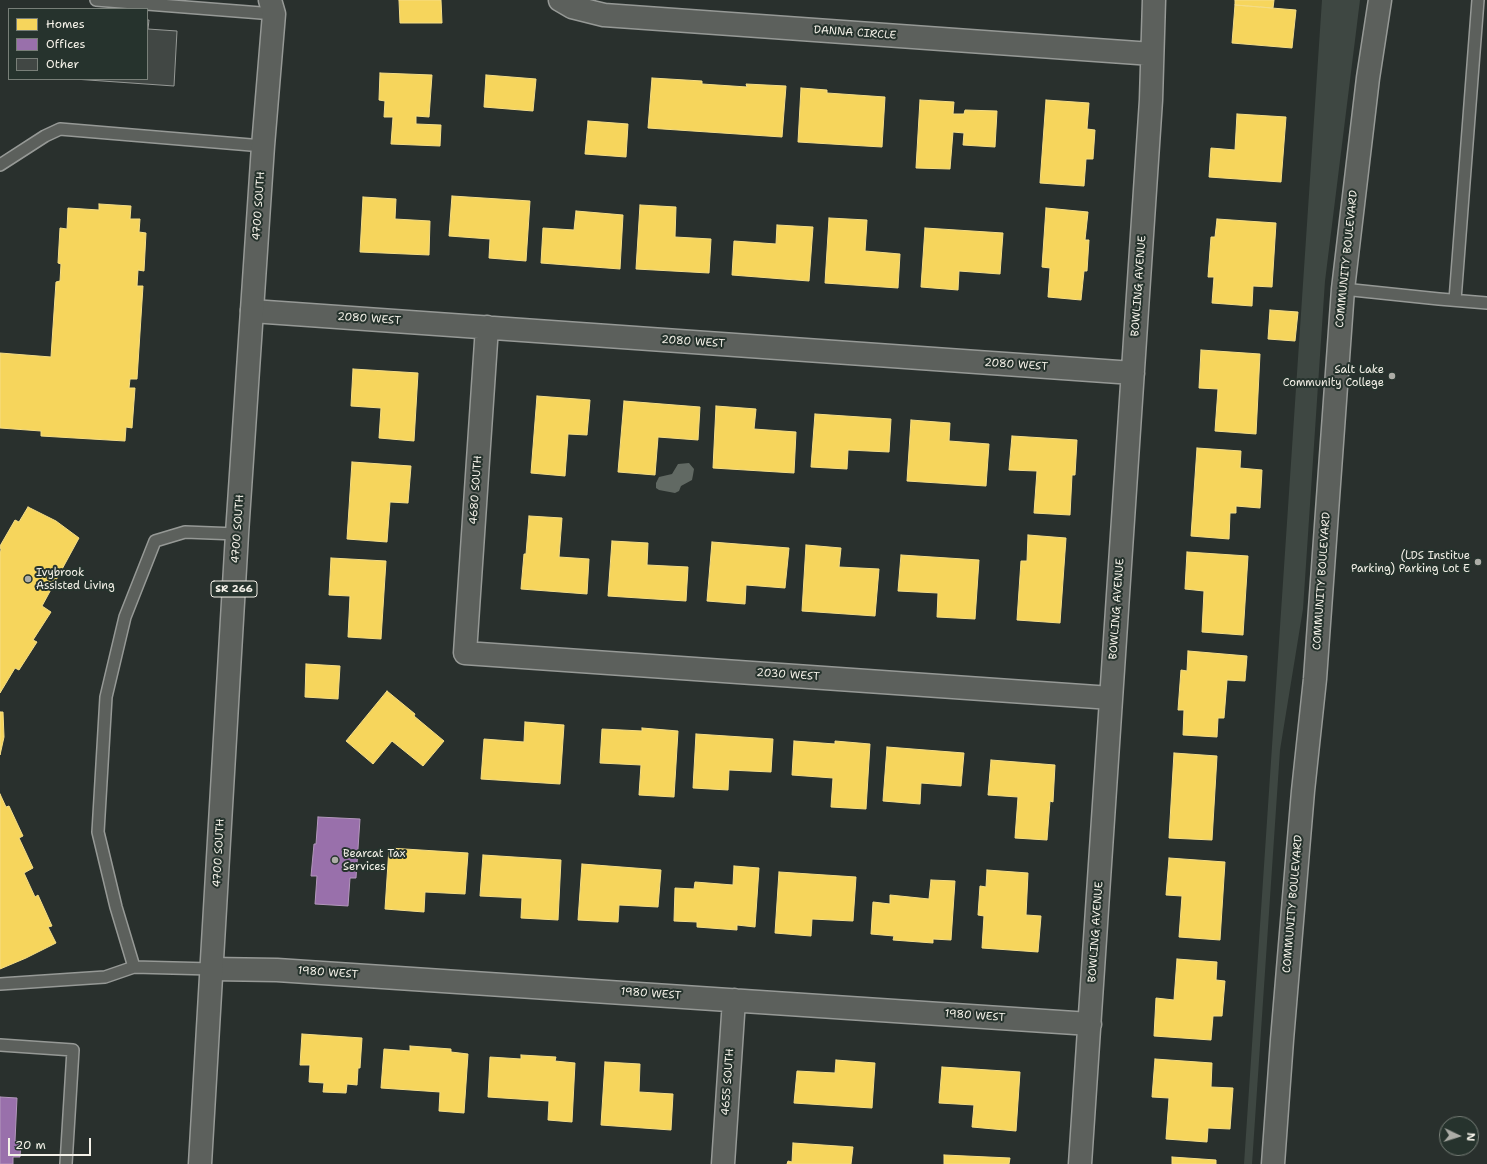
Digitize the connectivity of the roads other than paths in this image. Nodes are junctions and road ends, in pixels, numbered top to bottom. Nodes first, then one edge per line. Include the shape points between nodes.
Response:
1 (96, 0) edge
2 (560, 0) edge
3 (1154, 0) edge
4 (1380, 0) edge
5 (1478, 0) edge
6 (275, 5) edge
7 (1152, 54) junction
8 (263, 146) junction
9 (0, 165) edge
10 (1343, 289) junction
11 (1455, 300) junction
12 (1487, 303) edge
13 (252, 311) junction
14 (487, 327) junction
15 (1133, 373) junction
16 (237, 534) junction
17 (465, 653) joint
18 (1111, 698) junction
19 (134, 967) junction
20 (212, 969) junction
21 (0, 984) edge
22 (734, 1000) junction
23 (1090, 1024) junction
24 (0, 1045) edge
25 (66, 1164) edge
26 (200, 1164) edge
27 (723, 1164) edge
28 (1080, 1164) edge
29 (1273, 1164) edge

1 - 6 lane
2 - 7 street, DANNA CIRCLE via 572,7 604,15
3 - 7 street, BOWLING AVENUE
4 - 10 street, COMMUNITY BOULEVARD
5 - 11 lane
6 - 8 street, 4700 SOUTH / SR 266
7 - 15 street, BOWLING AVENUE
8 - 9 lane via 60,129
8 - 13 street, 4700 SOUTH / SR 266
10 - 11 lane
10 - 29 street, COMMUNITY BOULEVARD via 1315,679 1303,791
11 - 12 lane
13 - 14 street, 2080 WEST
13 - 16 street, 4700 SOUTH / SR 266
14 - 15 street, 2080 WEST
14 - 17 street, 4680 SOUTH
15 - 18 street, BOWLING AVENUE
16 - 19 lane via 185,532 155,541 125,617 106,697 98,832
16 - 20 street, 4700 SOUTH / SR 266
17 - 18 street, 2030 WEST
18 - 23 street, BOWLING AVENUE
19 - 20 lane
19 - 21 lane via 105,977
20 - 22 street, 1980 WEST via 277,970
20 - 26 street, 4700 SOUTH / SR 266
22 - 23 street, 1980 WEST
22 - 27 street, 4655 SOUTH
23 - 28 street, BOWLING AVENUE
24 - 25 lane via 74,1050

